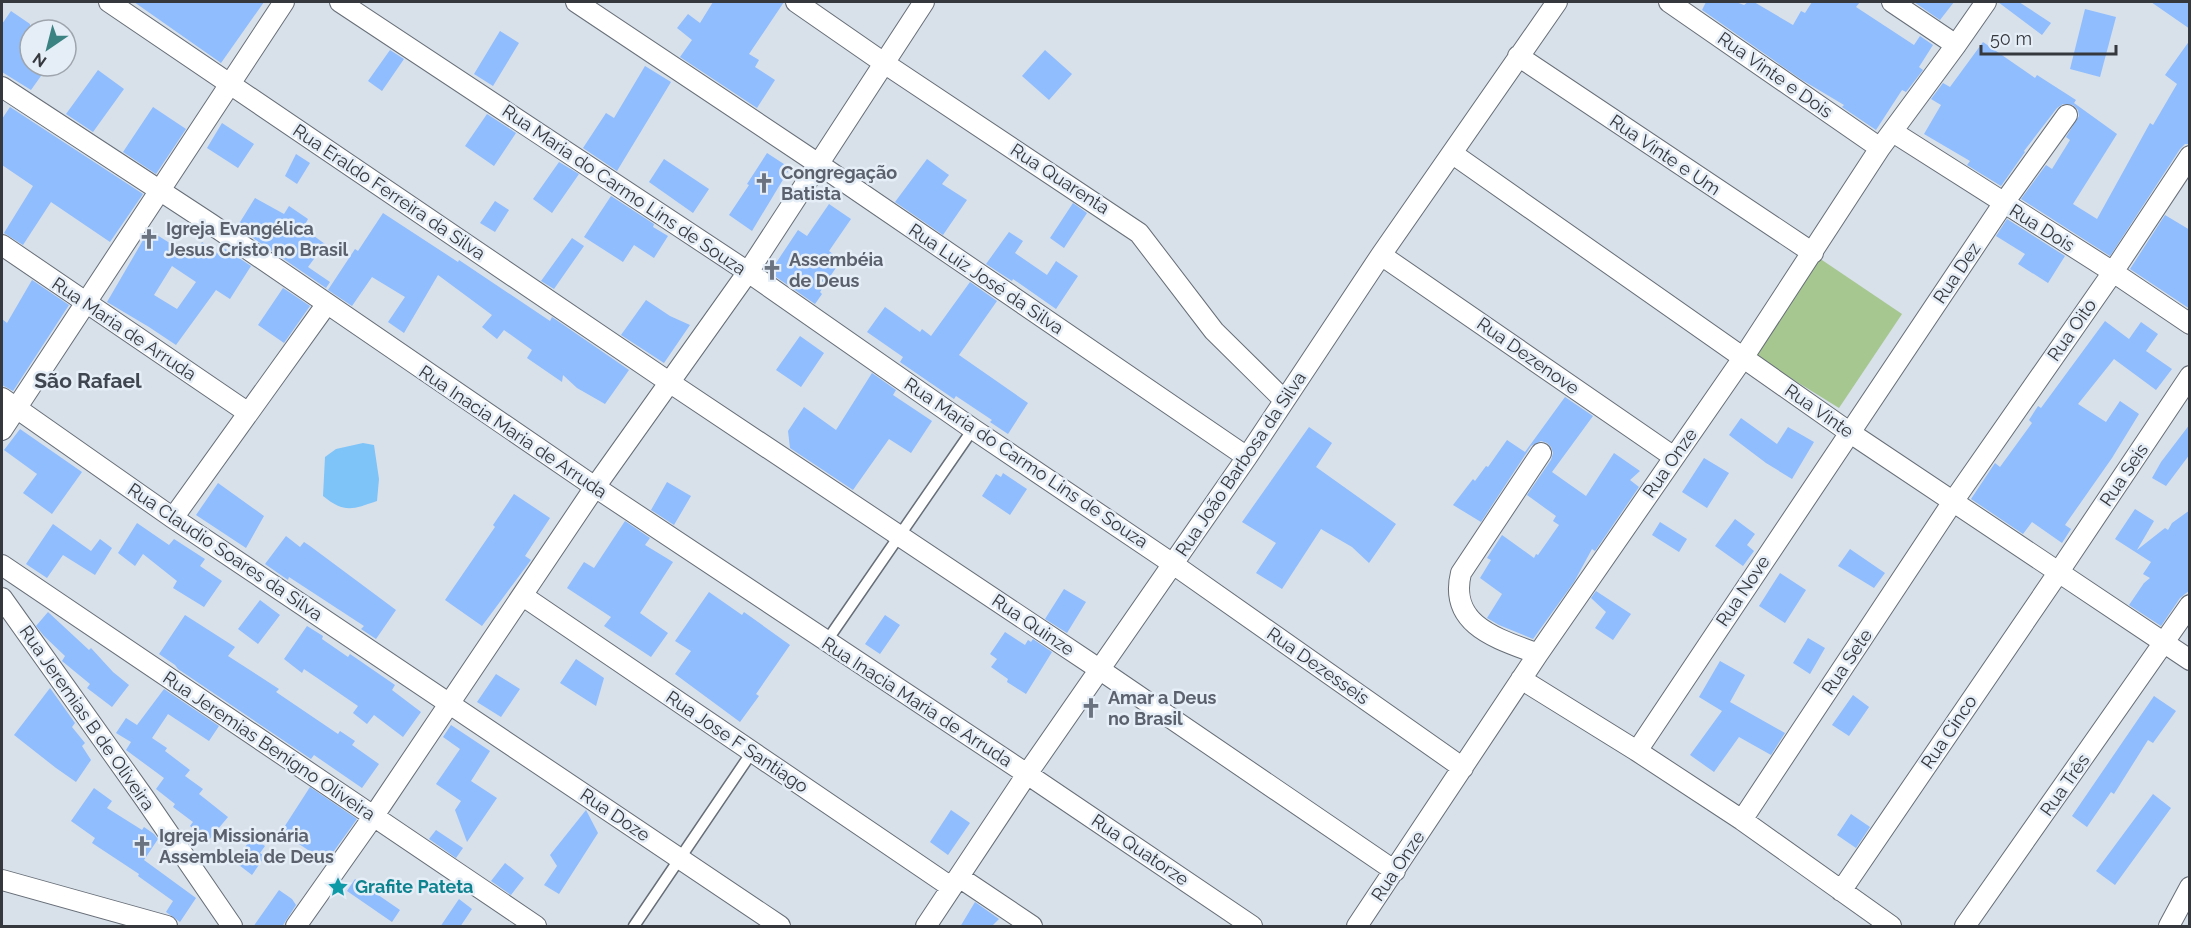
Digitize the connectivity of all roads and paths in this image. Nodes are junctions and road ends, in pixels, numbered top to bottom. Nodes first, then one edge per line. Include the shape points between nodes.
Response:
1 (109, 2) edge
2 (284, 2) edge
3 (340, 2) edge
4 (576, 2) edge
5 (796, 2) edge
6 (924, 2) edge
7 (1557, 2) edge
8 (1669, 2) edge
9 (1893, 2) edge
10 (1986, 2) edge
11 (1956, 45) junction
12 (1518, 56) junction
13 (884, 63) junction
14 (229, 83) junction
15 (2, 87) edge
16 (2067, 115) dead end
17 (1893, 132) junction
18 (1880, 148) junction
19 (1453, 154) junction
20 (2190, 156) edge
21 (817, 163) junction
22 (159, 191) junction
23 (2003, 204) junction
24 (2, 245) edge
25 (1813, 253) junction
26 (1381, 255) junction
27 (748, 272) junction
28 (2113, 272) junction
29 (86, 303) junction
30 (326, 305) junction
31 (2190, 324) edge
32 (1743, 358) junction
33 (2190, 376) edge
34 (669, 382) junction
35 (1284, 400) junction
36 (8, 404) edge
37 (248, 412) junction
38 (973, 429) junction
39 (2, 430) edge
40 (1849, 432) junction
41 (1541, 453) dead end
42 (1247, 457) junction
43 (1674, 457) junction
44 (595, 487) junction
45 (1952, 503) junction
46 (174, 518) junction
47 (898, 535) junction
48 (1173, 564) junction
49 (2, 565) edge
50 (2058, 573) junction
51 (523, 596) junction
52 (2, 598) edge
53 (2190, 605) edge
54 (826, 642) junction
55 (2164, 644) junction
56 (1538, 654) junction
57 (2190, 660) edge
58 (1099, 669) junction
59 (1521, 679) junction
60 (450, 703) junction
61 (1637, 751) junction
62 (752, 753) junction
63 (1463, 768) junction
64 (1027, 774) junction
65 (373, 817) junction
66 (1742, 820) junction
67 (679, 859) junction
68 (1395, 871) junction
69 (2, 880) edge
70 (955, 882) junction
71 (2190, 887) edge
72 (1841, 891) junction
73 (167, 927) edge
74 (232, 927) edge
75 (296, 927) edge
76 (536, 927) edge
77 (634, 927) edge
78 (780, 927) edge
79 (926, 927) edge
80 (1032, 927) edge
81 (1252, 927) edge
82 (1357, 927) edge
83 (1891, 927) edge
84 (1965, 927) edge
85 (2169, 927) edge

1 - 14 street, Rua Eraldo Ferreira da Silva
2 - 14 street
3 - 27 street, Rua Maria do Carmo Lins de Souza
4 - 21 street, Rua Luiz José da Silva
5 - 13 street, Rua Quarenta
6 - 13 street
7 - 12 street, Rua João Barbosa da Silva
8 - 18 street, Rua Vinte e Dois
9 - 11 street
10 - 11 street, Rua Onze
11 - 17 street, Rua Onze
12 - 19 street, Rua João Barbosa da Silva
12 - 25 street, Rua Vinte e Um
13 - 21 street
13 - 35 street, Rua Quarenta via 1138,232 1214,331
14 - 22 street
14 - 34 street, Rua Eraldo Ferreira da Silva
15 - 22 street, Rua Inacia Maria de Arruda
16 - 23 street, Rua Dez
17 - 18 street, Rua Onze
17 - 23 street, Rua Dois
18 - 25 street, Rua Onze
19 - 26 street, Rua João Barbosa da Silva
19 - 32 street, Rua Vinte
20 - 28 street, Rua Oito
21 - 27 street
21 - 42 street, Rua Luiz José da Silva
22 - 29 street
22 - 30 street, Rua Inacia Maria de Arruda
23 - 28 street, Rua Dois
23 - 40 street, Rua Dez
24 - 29 street, Rua Maria de Arruda
25 - 32 street, Rua Onze
26 - 35 street, Rua João Barbosa da Silva
26 - 43 street, Rua Dezenove
27 - 34 street
27 - 38 street, Rua Maria do Carmo Lins de Souza
28 - 31 street, Rua Dois
28 - 45 street, Rua Oito
29 - 36 street
29 - 37 street, Rua Maria de Arruda
30 - 37 street
30 - 44 street, Rua Inacia Maria de Arruda
32 - 40 street, Rua Vinte
32 - 43 street, Rua Onze
33 - 50 street, Rua Seis
34 - 44 street
34 - 47 street, Rua Quinze
35 - 42 street, Rua João Barbosa da Silva
36 - 39 street
36 - 46 street, Rua Claudio Soares da Silva
37 - 46 street
38 - 47 lane
38 - 48 street, Rua Maria do Carmo Lins de Souza
40 - 45 street, Rua Vinte
40 - 61 street, Rua Nove
41 - 56 street via 1461,573 1457,588 1460,604 1482,630
42 - 48 street, Rua João Barbosa da Silva
43 - 56 street, Rua Onze
44 - 51 street
44 - 54 street, Rua Inacia Maria de Arruda
45 - 50 street, Rua Vinte
45 - 66 street, Rua Sete
46 - 60 street, Rua Claudio Soares da Silva
47 - 54 lane
47 - 58 street, Rua Quinze
48 - 58 street, Rua João Barbosa da Silva
48 - 63 street, Rua Dezesseis
49 - 65 street, Rua Jeremias Benígno Oliveira
50 - 55 street, Rua Vinte
50 - 72 street, Rua Cinco
51 - 60 street
51 - 62 street, Rua Jose F Santiago
52 - 74 street, Rua Jeremias B de Oliveira
53 - 55 street, Rua Três
54 - 64 street, Rua Inacia Maria de Arruda
55 - 57 street, Rua Vinte
55 - 84 street, Rua Três
56 - 59 street, Rua Onze
58 - 64 street, Rua João Barbosa da Silva
58 - 68 street, Rua Quinze
59 - 61 street
59 - 63 street, Rua Onze
60 - 65 street
60 - 67 street, Rua Doze
61 - 66 street
62 - 67 lane
62 - 70 street, Rua Jose F Santiago
63 - 68 street, Rua Onze
64 - 70 street, Rua João Barbosa da Silva
64 - 81 street, Rua Quatorze
65 - 75 street
65 - 76 street, Rua Jeremias Benígno Oliveira
66 - 72 street
67 - 77 lane
67 - 78 street, Rua Doze
68 - 82 street, Rua Onze
69 - 73 street
70 - 79 street, Rua João Barbosa da Silva
70 - 80 street, Rua Jose F Santiago
71 - 85 street
72 - 83 street

